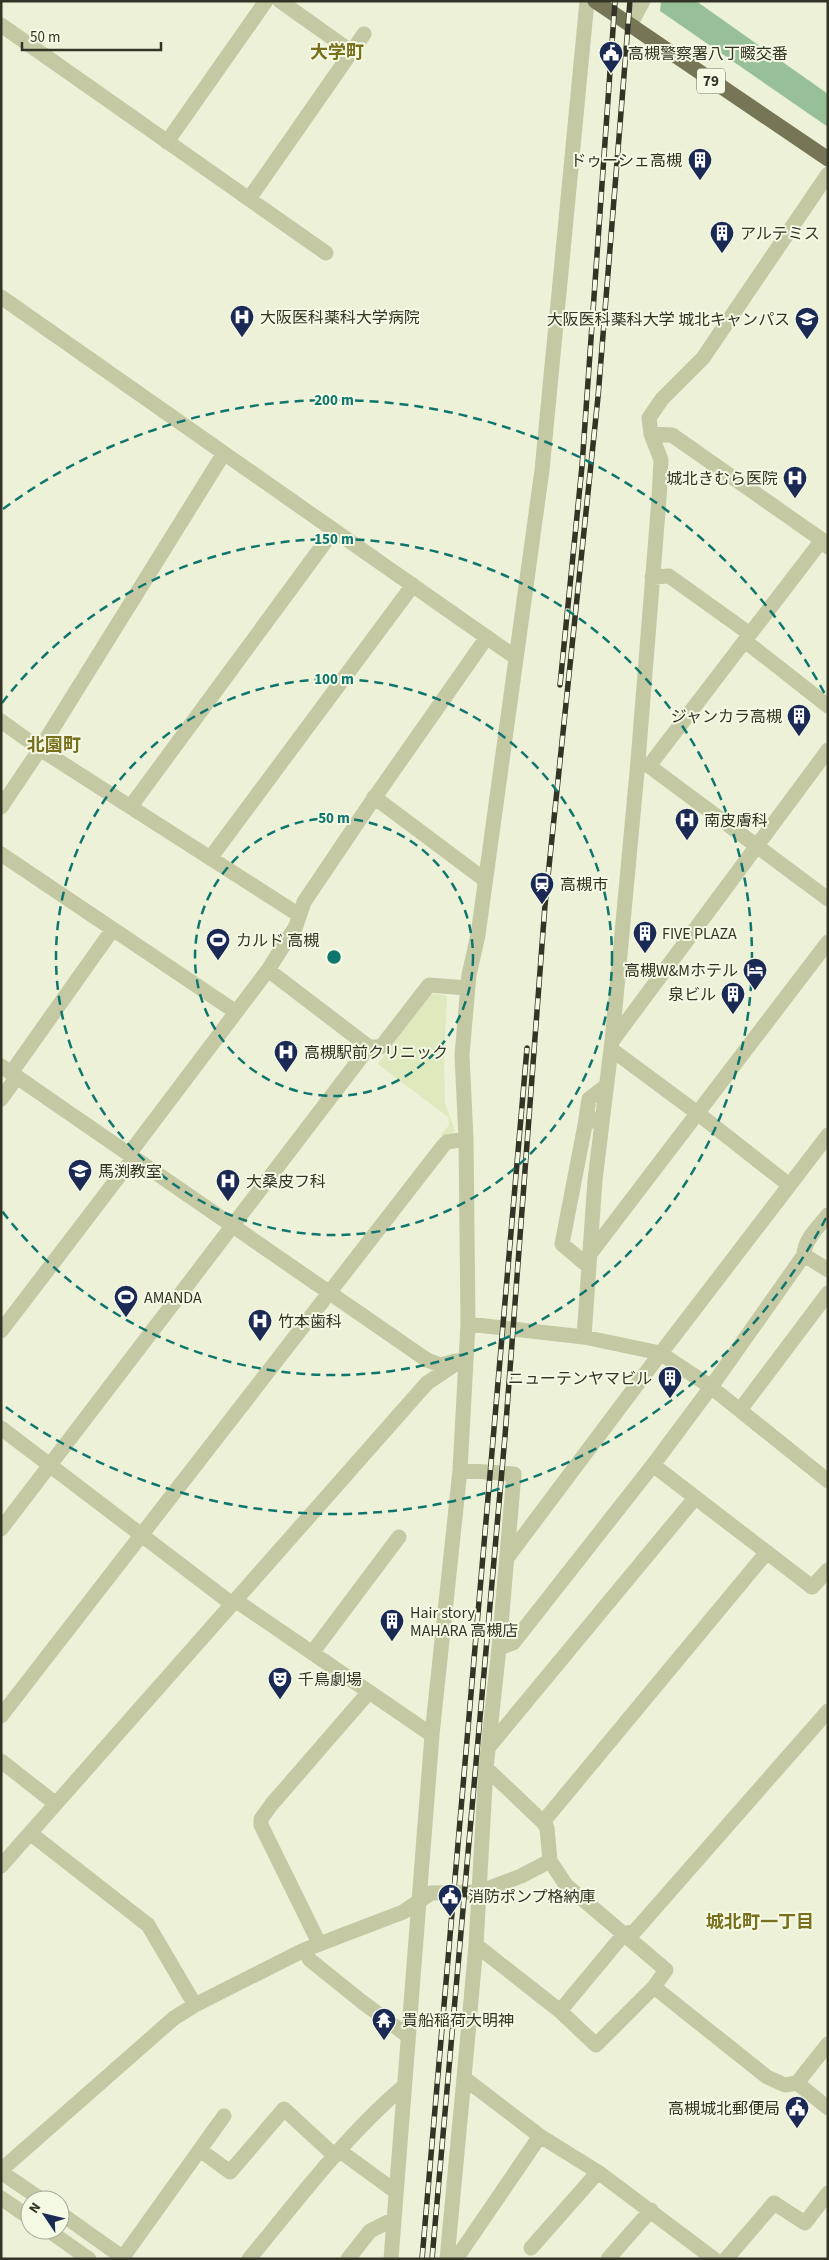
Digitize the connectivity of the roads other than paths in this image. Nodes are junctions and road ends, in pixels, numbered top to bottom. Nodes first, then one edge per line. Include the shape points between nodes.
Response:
1 (266, 1) edge
2 (280, 1) edge
3 (587, 1) edge
4 (595, 1) edge
5 (643, 1) edge
6 (1, 25) edge
7 (630, 25) junction
8 (364, 34) dead end
9 (352, 52) junction
10 (167, 142) junction
11 (828, 159) edge
12 (828, 174) edge
13 (249, 199) junction
14 (326, 253) dead end
15 (1, 297) edge
16 (651, 434) junction
17 (224, 453) junction
18 (334, 530) junction
19 (825, 543) edge
20 (652, 578) junction
21 (413, 585) junction
22 (487, 637) junction
23 (748, 638) junction
24 (515, 657) junction
25 (828, 706) edge
26 (1, 721) edge
27 (40, 748) junction
28 (828, 750) edge
29 (643, 763) junction
30 (374, 797) junction
31 (131, 806) junction
32 (1, 807) edge
33 (756, 845) junction
34 (1, 854) edge
35 (212, 857) junction
36 (486, 880) junction
37 (828, 899) edge
38 (300, 914) junction
39 (113, 929) junction
40 (828, 942) edge
41 (268, 970) junction
42 (467, 988) junction
43 (236, 1012) junction
44 (612, 1045) junction
45 (369, 1047) junction
46 (10, 1072) edge
47 (606, 1086) junction
48 (1, 1099) edge
49 (696, 1112) junction
50 (601, 1118) junction
51 (585, 1125) junction
52 (828, 1136) edge
53 (466, 1139) junction
54 (131, 1156) junction
55 (789, 1185) junction
56 (572, 1191) junction
57 (593, 1211) junction
58 (828, 1215) edge
59 (232, 1226) junction
60 (804, 1255) junction
61 (589, 1261) junction
62 (828, 1270) edge
63 (328, 1292) junction
64 (828, 1293) edge
65 (468, 1324) junction
66 (1, 1331) edge
67 (584, 1337) junction
68 (660, 1353) junction
69 (466, 1357) junction
70 (711, 1388) junction
71 (740, 1410) junction
72 (1, 1428) edge
73 (50, 1465) junction
74 (653, 1465) junction
75 (460, 1470) junction
76 (828, 1480) edge
77 (695, 1498) junction
78 (1, 1529) edge
79 (141, 1534) junction
80 (400, 1537) dead end
81 (766, 1552) junction
82 (506, 1559) junction
83 (828, 1570) edge
84 (234, 1602) junction
85 (499, 1648) junction
86 (312, 1653) junction
87 (369, 1692) junction
88 (828, 1711) edge
89 (1, 1716) edge
90 (432, 1735) junction
91 (488, 1748) junction
92 (1, 1761) edge
93 (486, 1768) junction
94 (56, 1804) junction
95 (543, 1822) junction
96 (30, 1833) junction
97 (550, 1861) junction
98 (1, 1866) edge
99 (479, 1892) junction
100 (418, 1902) junction
101 (624, 1934) junction
102 (320, 1943) junction
103 (476, 1945) junction
104 (304, 1950) junction
105 (654, 1987) junction
106 (195, 2005) junction
107 (560, 2010) junction
108 (408, 2036) junction
109 (828, 2044) edge
110 (464, 2078) junction
111 (798, 2083) junction
112 (404, 2086) junction
113 (828, 2108) edge
114 (224, 2116) dead end
115 (540, 2136) junction
116 (200, 2150) junction
117 (338, 2153) junction
118 (1, 2171) edge
119 (598, 2172) junction
120 (28, 2190) edge
121 (396, 2192) junction
122 (828, 2193) edge
123 (1, 2198) edge
124 (651, 2210) junction
125 (20, 2211) edge
126 (394, 2218) junction
127 (70, 2220) edge
128 (62, 2240) edge
129 (531, 2248) dead end
130 (124, 2258) edge
131 (90, 2259) edge
132 (249, 2259) edge
133 (348, 2259) edge
134 (391, 2259) edge
135 (447, 2259) edge
136 (456, 2259) edge
137 (608, 2259) edge
138 (714, 2259) edge
139 (726, 2259) edge

1 - 10 street
2 - 9 street
3 - 24 street via 542,470
4 - 7 main road, 79
5 - 7 street
6 - 10 street
7 - 11 main road, 79
8 - 9 street
9 - 13 street
10 - 13 street
12 - 16 street via 702,358 655,409 649,418
13 - 14 street
15 - 17 street
16 - 19 street via 672,435
16 - 20 street via 661,460
17 - 18 street
17 - 27 street
18 - 21 street
18 - 31 street
19 - 23 street
20 - 23 street via 670,576
20 - 29 street
21 - 22 street
21 - 35 street
22 - 24 street
22 - 30 street
23 - 25 street
23 - 29 street
24 - 36 street
26 - 27 street
27 - 31 street
27 - 32 street
28 - 33 street
29 - 33 street
29 - 44 street
30 - 36 street
30 - 38 street via 304,902
31 - 35 street
33 - 37 street
33 - 44 street
34 - 39 street
35 - 38 street via 267,896
36 - 42 street
38 - 41 street
39 - 43 street
39 - 46 street
40 - 49 street
41 - 43 street
41 - 45 street
42 - 45 street via 429,985 381,1047
42 - 53 street via 462,1055
43 - 54 street
44 - 47 street
44 - 49 street
45 - 59 street
46 - 48 street
46 - 54 street
47 - 50 street
47 - 51 street via 589,1099
49 - 55 street
49 - 61 street
50 - 51 street
50 - 57 street
51 - 56 street
52 - 55 street
53 - 63 street via 447,1142 443,1146
53 - 65 street
54 - 59 street
54 - 66 street
55 - 68 street
56 - 57 street
56 - 61 street via 562,1244
57 - 61 street
58 - 60 street via 810,1238
59 - 63 street
59 - 73 street
60 - 62 street
60 - 70 street
61 - 67 street
63 - 69 street via 427,1360 440,1365
63 - 79 street
64 - 71 street
65 - 67 street
65 - 69 street
67 - 68 street
68 - 70 street
68 - 82 street
69 - 75 street
69 - 84 street via 427,1384
70 - 71 street
70 - 74 street
71 - 76 street
72 - 73 street
73 - 78 street
73 - 79 street
74 - 77 street
74 - 85 street via 513,1644
75 - 82 street via 514,1474
75 - 90 street
77 - 81 street
77 - 91 street
79 - 84 street
79 - 89 street
80 - 86 street
81 - 83 street via 812,1587
81 - 95 street
82 - 85 street
84 - 86 street
84 - 94 street
85 - 91 street
86 - 87 street
87 - 90 street
87 - 102 street via 261,1819 261,1825
88 - 101 street via 635,1931
90 - 100 street
91 - 93 street
92 - 94 street
93 - 95 street
93 - 99 street
94 - 96 street
95 - 97 street via 547,1828
96 - 98 street
96 - 106 street via 148,1925
97 - 99 street
97 - 101 street via 566,1885
99 - 100 street via 430,1893
99 - 103 street
100 - 102 street via 403,1912
100 - 108 street
101 - 105 street via 666,1970
101 - 107 street
102 - 104 street
103 - 107 street
103 - 110 street
104 - 106 street
104 - 108 street via 310,1960
105 - 107 street via 596,2045
105 - 111 street via 767,2077 785,2085
106 - 118 street via 174,2018
108 - 112 street
109 - 111 street
110 - 115 street
110 - 135 street
111 - 113 street
112 - 117 street
112 - 121 street
114 - 116 street
115 - 119 street
115 - 136 street
116 - 117 street via 230,2172 284,2109
116 - 130 street
117 - 121 street
117 - 132 street
118 - 120 street
119 - 124 street
119 - 129 street
121 - 126 street
122 - 139 street via 805,2223 774,2203
123 - 125 street
124 - 137 street
124 - 138 street
126 - 133 street via 370,2231
126 - 134 street
127 - 130 street
128 - 131 street

